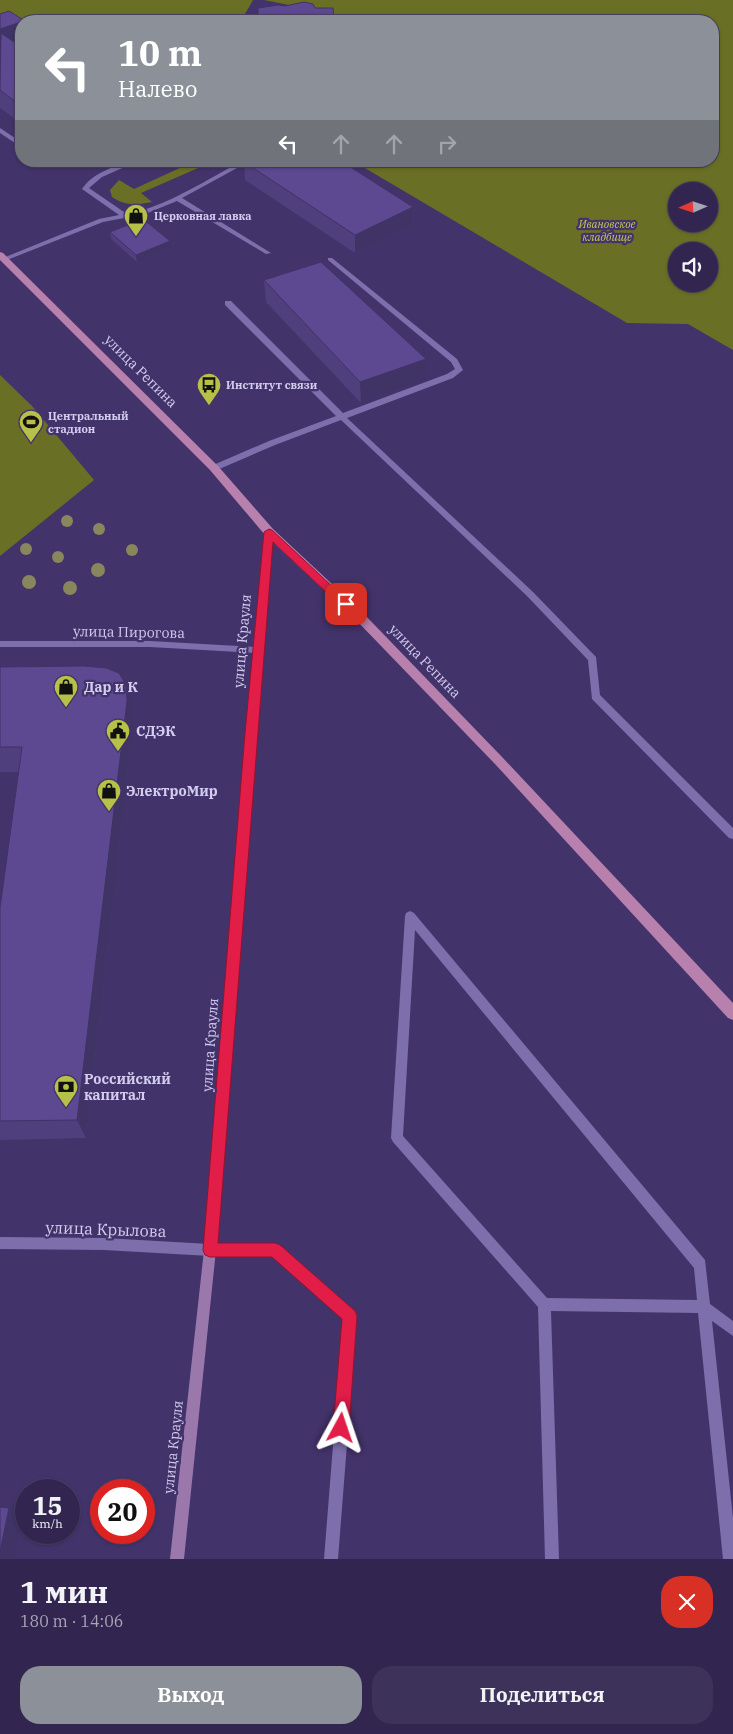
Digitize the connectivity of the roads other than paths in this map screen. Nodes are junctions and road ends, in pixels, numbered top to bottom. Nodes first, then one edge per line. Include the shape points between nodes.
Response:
1 (0, 130) edge
2 (15, 140) edge
3 (121, 167) edge
4 (236, 167) edge
5 (177, 198) junction
6 (132, 216) junction
7 (268, 253) dead end
8 (2, 257) edge
9 (330, 259) dead end
10 (228, 303) dead end
11 (342, 417) junction
12 (214, 468) junction
13 (269, 532) junction
14 (0, 644) edge
15 (258, 650) junction
16 (733, 835) edge
17 (733, 1013) edge
18 (0, 1243) edge
19 (210, 1250) junction
20 (544, 1304) junction
21 (704, 1307) junction
22 (733, 1329) edge
23 (177, 1559) edge
24 (331, 1559) edge
25 (552, 1559) edge
26 (730, 1559) edge

1 - 2 street
3 - 6 street via 94,178 85,189 122,214
4 - 5 street
5 - 6 street
5 - 7 street
6 - 8 street via 102,220
8 - 12 main road, улица Репина
9 - 11 street via 454,360 459,370
10 - 11 street
11 - 12 street
11 - 16 street via 530,594 594,659 595,696
12 - 13 main road, улица Репина
13 - 15 main road, улица Крауля
13 - 17 main road, улица Репина via 358,616 479,740
14 - 15 street, улица Пирогова via 150,644
15 - 19 main road, улица Крауля
18 - 19 street, улица Крылова
19 - 23 main road, улица Крауля
19 - 24 street, улица Крылова via 275,1250 350,1316
20 - 21 street
20 - 21 street via 397,1138 410,916 700,1265
20 - 25 street
21 - 22 street
21 - 26 street

